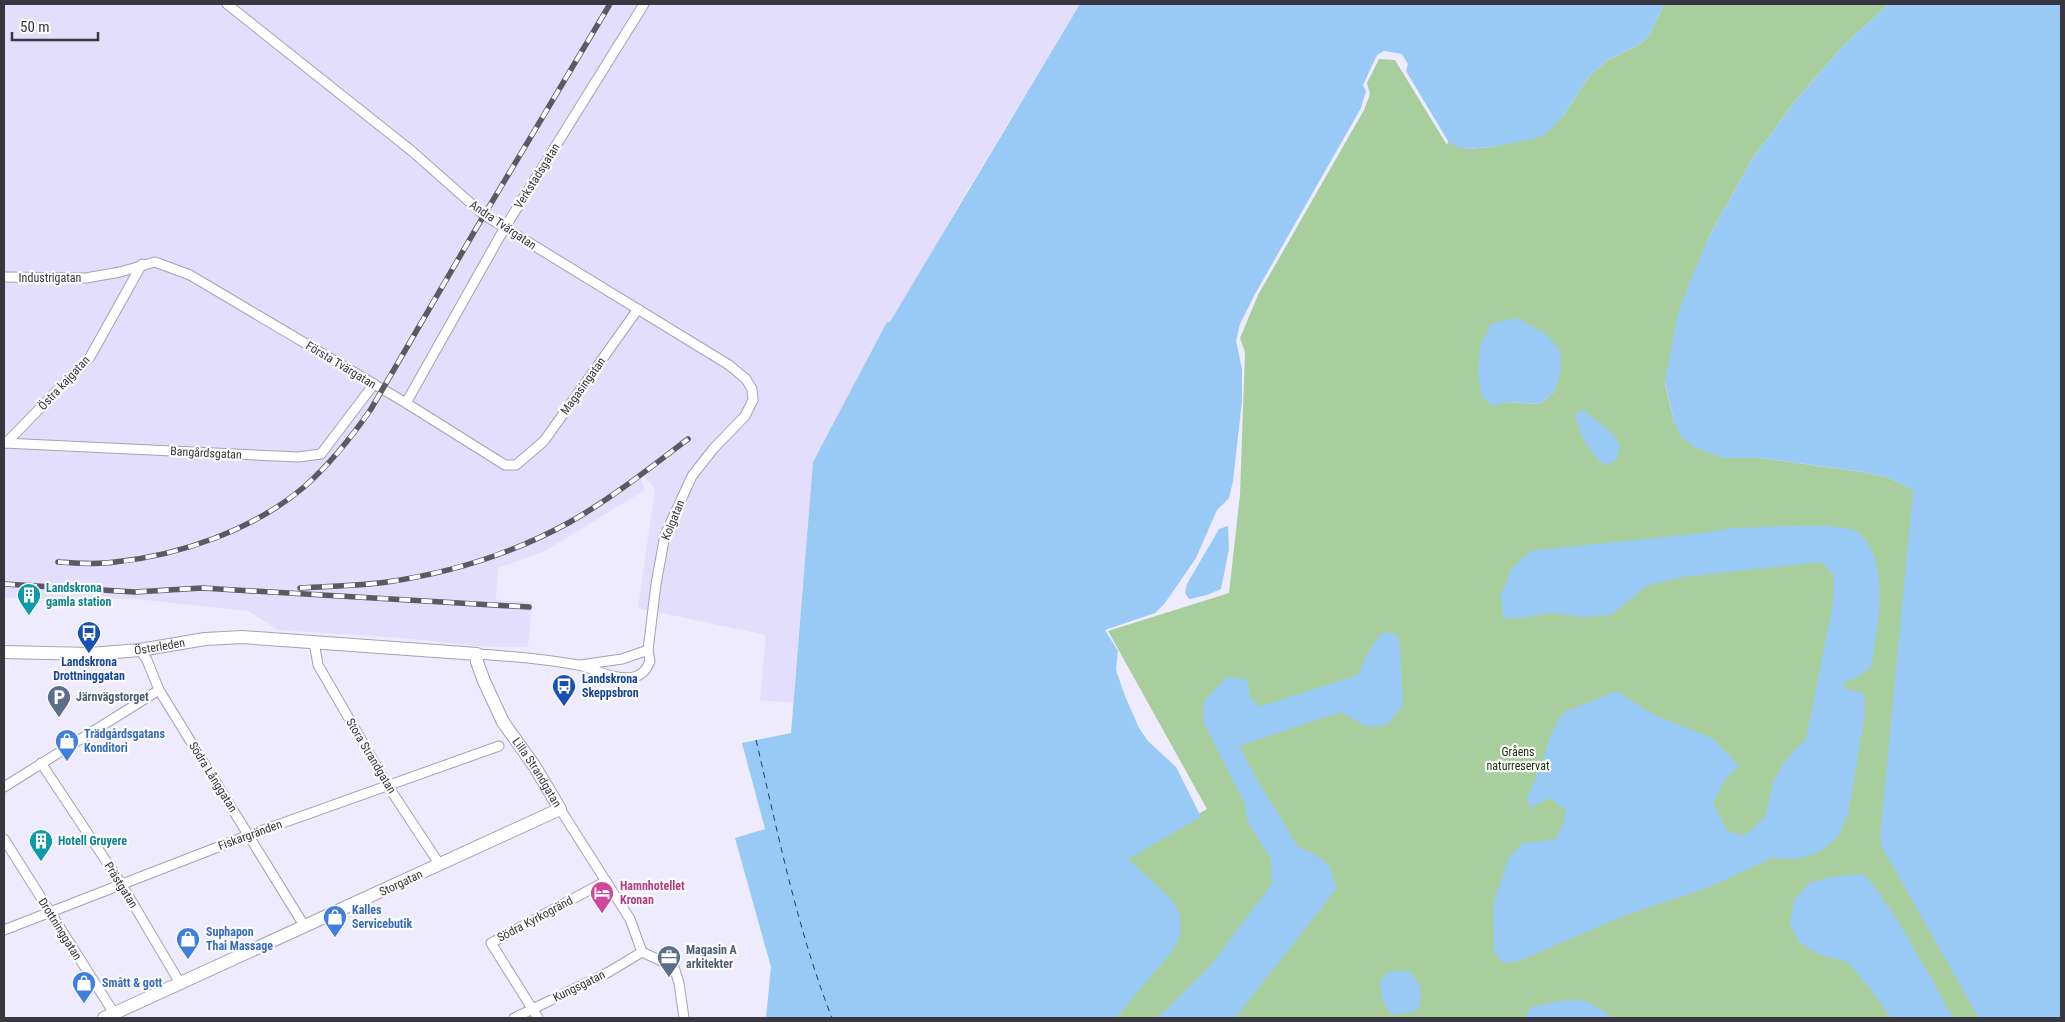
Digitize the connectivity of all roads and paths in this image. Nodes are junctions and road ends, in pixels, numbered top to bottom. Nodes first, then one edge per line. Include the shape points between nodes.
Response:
1 (227, 4) edge
2 (644, 4) edge
3 (504, 229) junction
4 (155, 262) joint
5 (142, 264) junction
6 (4, 277) edge
7 (638, 308) junction
8 (374, 384) junction
9 (406, 403) junction
10 (748, 412) joint
11 (5, 443) edge
12 (524, 460) joint
13 (314, 642) junction
14 (140, 650) junction
15 (648, 650) junction
16 (4, 652) edge
17 (477, 654) junction
18 (580, 665) junction
19 (159, 690) junction
20 (499, 746) dead end
21 (41, 763) junction
22 (388, 786) junction
23 (4, 787) edge
24 (560, 809) junction
25 (249, 835) junction
26 (4, 839) edge
27 (440, 866) junction
28 (606, 881) junction
29 (122, 885) junction
30 (50, 913) junction
31 (305, 927) junction
32 (4, 930) edge
33 (642, 952) junction
34 (180, 983) junction
35 (532, 1009) junction
36 (112, 1017) edge
37 (514, 1018) edge
38 (538, 1018) edge
39 (684, 1018) edge

1 - 3 street, Andra Tvärgatan via 389,132 478,211
2 - 3 street, Verkstadsgatan
3 - 7 street, Andra Tvärgatan
3 - 9 street, Verkstadsgatan
4 - 5 street, Industrigatan
4 - 8 street, Första Tvärgatan via 190,274
5 - 6 street, Industrigatan via 86,278
5 - 11 street, Östra kajgatan via 90,356
7 - 10 street, Andra Tvärgatan via 743,374 752,389 753,400
7 - 12 street, Magasingatan via 544,441
8 - 9 street, Första Tvärgatan
8 - 11 street, Bangårdsgatan via 321,454 298,457
9 - 12 street, Första Tvärgatan via 505,465 516,465
10 - 15 street, Kolgatan via 692,476 665,535
13 - 14 street, Österleden via 242,637 205,639
13 - 17 street
13 - 22 street, Stora Strandgatan via 318,665
14 - 16 street, Österleden via 90,654
14 - 19 street, Södra Långgatan
15 - 18 street, Kolgatan via 622,659
15 - 18 street, Kolgatan via 648,667 633,677 603,674
17 - 18 street, Kolgatan
17 - 24 street, Lilla Strandgatan via 484,681 503,722
19 - 21 street
19 - 25 street, Södra Långgatan
20 - 22 street, Fiskargränden
21 - 23 street
21 - 29 street, Prästgatan
22 - 25 street, Fiskargränden
22 - 27 street, Stora Strandgatan
24 - 27 street, Storgatan
24 - 28 street, Lilla Strandgatan
25 - 29 street, Fiskargränden
25 - 31 street, Södra Långgatan
26 - 30 street, Drottninggatan
27 - 31 street, Storgatan
28 - 33 street, Lilla Strandgatan via 630,919
28 - 35 street, Södra Kyrkogränd via 491,943
29 - 30 street, Fiskargränden
29 - 34 street, Prästgatan
30 - 32 street, Fiskargränden
30 - 36 street, Drottninggatan
31 - 34 street, Storgatan
33 - 35 street, Kungsgatan via 607,973
33 - 39 street via 674,967 680,983
34 - 36 street, Storgatan
35 - 37 street, Kungsgatan
35 - 38 street

